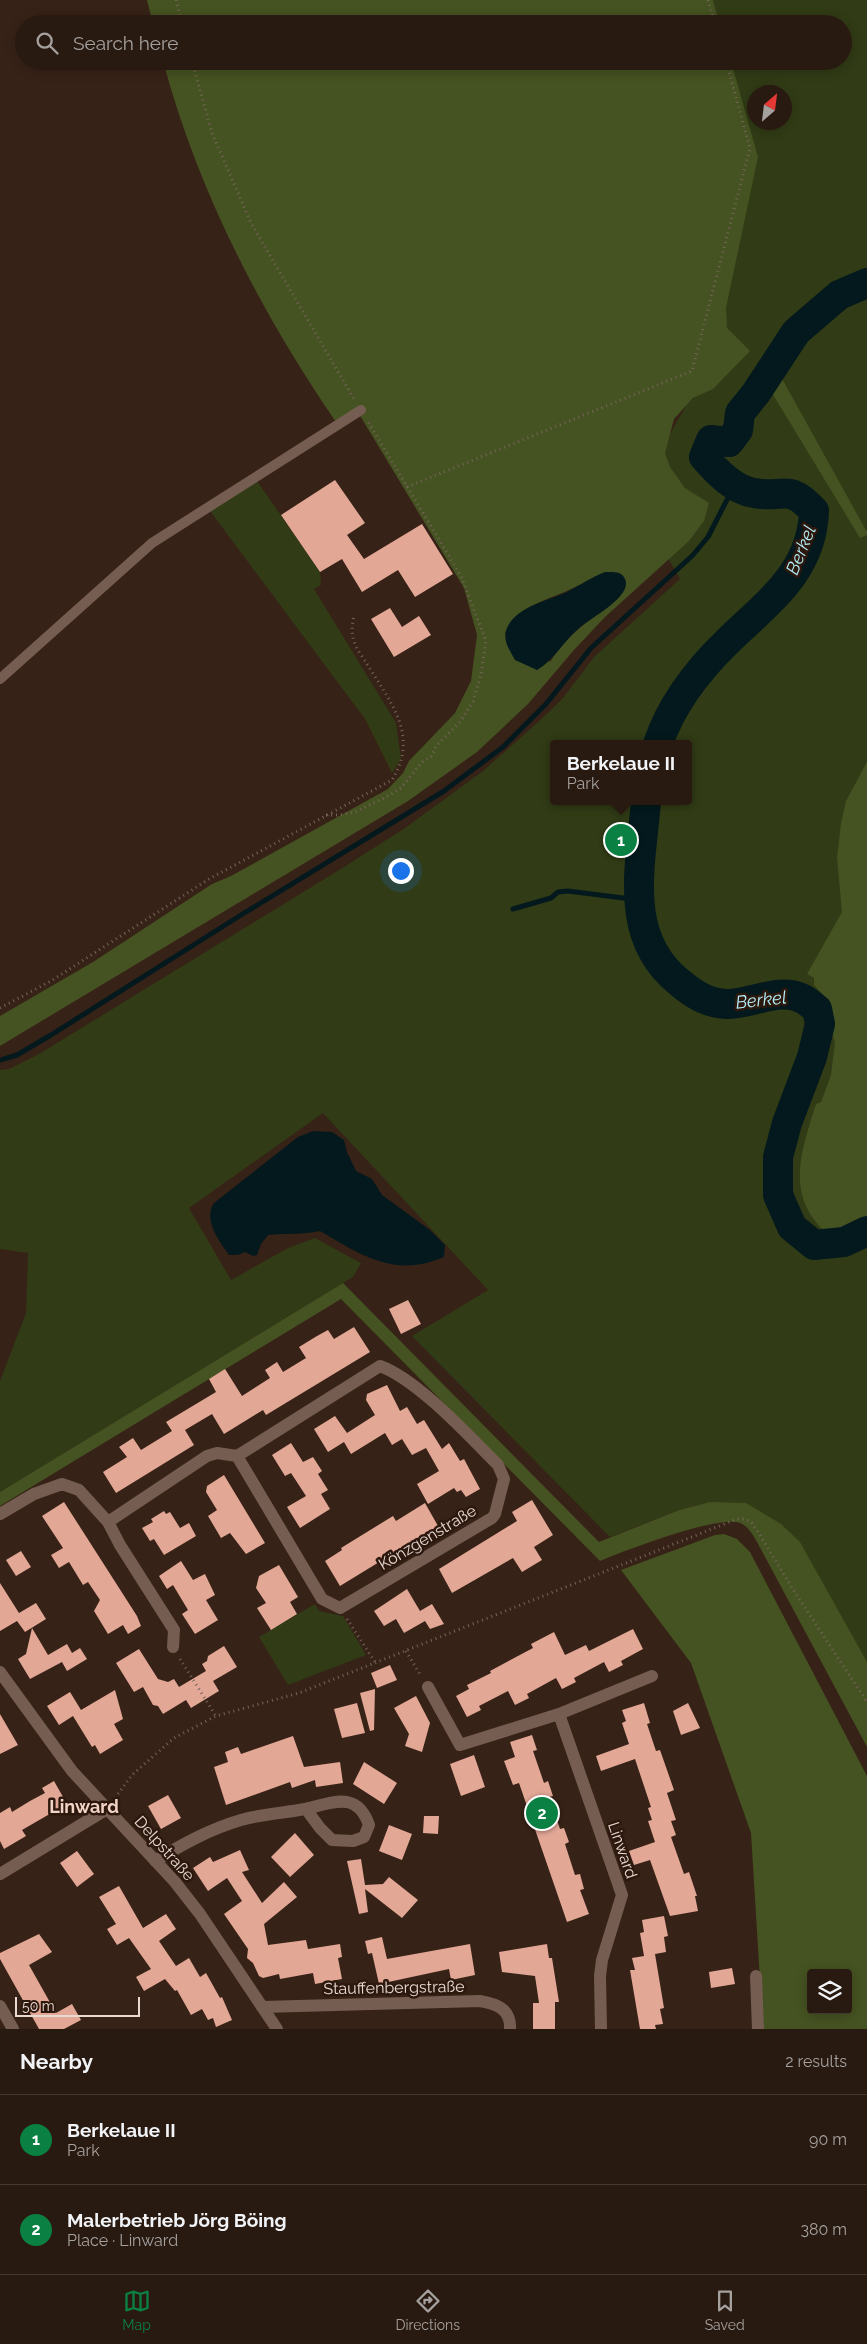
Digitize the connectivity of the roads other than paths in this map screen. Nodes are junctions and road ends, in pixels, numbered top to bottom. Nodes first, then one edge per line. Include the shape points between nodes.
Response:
1 (361, 410) road end
2 (0, 679) edge
3 (237, 1456) junction
4 (0, 1514) edge
5 (108, 1522) junction
6 (173, 1647) road end
7 (0, 1672) edge
8 (652, 1676) dead end
9 (428, 1687) road end
10 (559, 1714) junction
11 (306, 1808) junction
12 (107, 1809) junction
13 (155, 1861) junction
14 (0, 1874) edge
15 (756, 1976) dead end
16 (0, 2006) edge
17 (262, 2007) junction
18 (13, 2029) edge
19 (277, 2029) edge
20 (510, 2029) edge
21 (601, 2029) edge
22 (758, 2029) edge

1 - 2 lane via 152,543
3 - 3 street, Könzgenstraße via 322,1599 340,1608 492,1518 504,1479 498,1465 418,1389 394,1371 380,1366
3 - 5 street via 217,1453 207,1456
4 - 5 street via 34,1494 62,1484 79,1490
5 - 6 street via 174,1630
7 - 12 street, Delpstraße via 72,1771
8 - 10 street
9 - 10 street via 460,1745
10 - 21 street, Linward via 622,1895 602,1960
11 - 11 street via 339,1800 365,1814 369,1825 364,1837 353,1841 332,1840
11 - 13 street via 268,1814 218,1828
12 - 13 street, Delpstraße
12 - 14 street
13 - 17 street, Delpstraße via 200,1914
15 - 22 street
16 - 18 street
17 - 19 street, Delpstraße
17 - 20 street, Stauffenbergstraße via 480,2002 496,2004 506,2011

